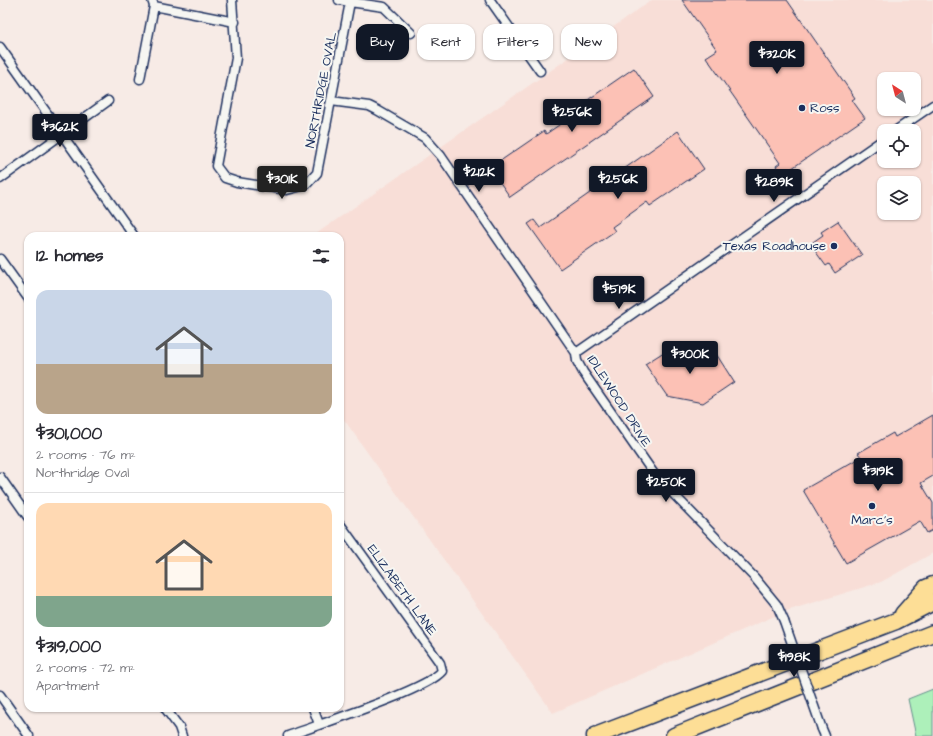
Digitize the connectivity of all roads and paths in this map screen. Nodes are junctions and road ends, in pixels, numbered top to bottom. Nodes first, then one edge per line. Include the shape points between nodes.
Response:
1 (232, 0) edge
2 (339, 0) edge
3 (490, 0) edge
4 (350, 2) junction
5 (153, 3) edge
6 (235, 22) junction
7 (411, 33) dead end
8 (0, 47) edge
9 (540, 71) dead end
10 (140, 79) dead end
11 (108, 101) dead end
12 (331, 101) junction
13 (933, 105) edge
14 (905, 124) edge
15 (62, 134) junction
16 (877, 144) edge
17 (0, 179) edge
18 (131, 232) edge
19 (0, 259) edge
20 (24, 292) edge
21 (576, 353) junction
22 (0, 477) edge
23 (24, 510) edge
24 (344, 530) edge
25 (933, 585) edge
26 (933, 602) edge
27 (896, 621) junction
28 (933, 633) edge
29 (902, 646) junction
30 (933, 646) edge
31 (0, 695) edge
32 (168, 712) edge
33 (314, 712) edge
34 (319, 724) junction
35 (824, 732) edge
36 (29, 736) edge
37 (182, 736) edge
38 (288, 736) edge
39 (595, 736) edge
40 (674, 736) edge

1 - 6 street, NORTHRIDGE OVAL
2 - 4 street
3 - 9 street
4 - 7 street via 384,8
4 - 12 street, NORTHRIDGE OVAL
5 - 6 street
5 - 10 street
6 - 12 street, NORTHRIDGE OVAL via 236,58 216,166 224,178 287,190 306,185 317,173
8 - 15 street
11 - 15 street
12 - 21 street, IDLEWOOD DRIVE via 369,106 425,138 478,208
13 - 14 street
15 - 17 street
15 - 18 street
16 - 21 street
19 - 20 street
21 - 35 street, IDLEWOOD DRIVE, bridge via 583,372 654,474 754,577 777,605
22 - 23 street
24 - 34 street, ELIZABETH LANE via 440,664 442,671 435,678 408,691
25 - 27 highway via 926,588
26 - 27 highway
27 - 39 highway
28 - 29 highway
29 - 30 highway
29 - 40 highway
31 - 36 street
32 - 37 street
33 - 34 street
34 - 38 street

